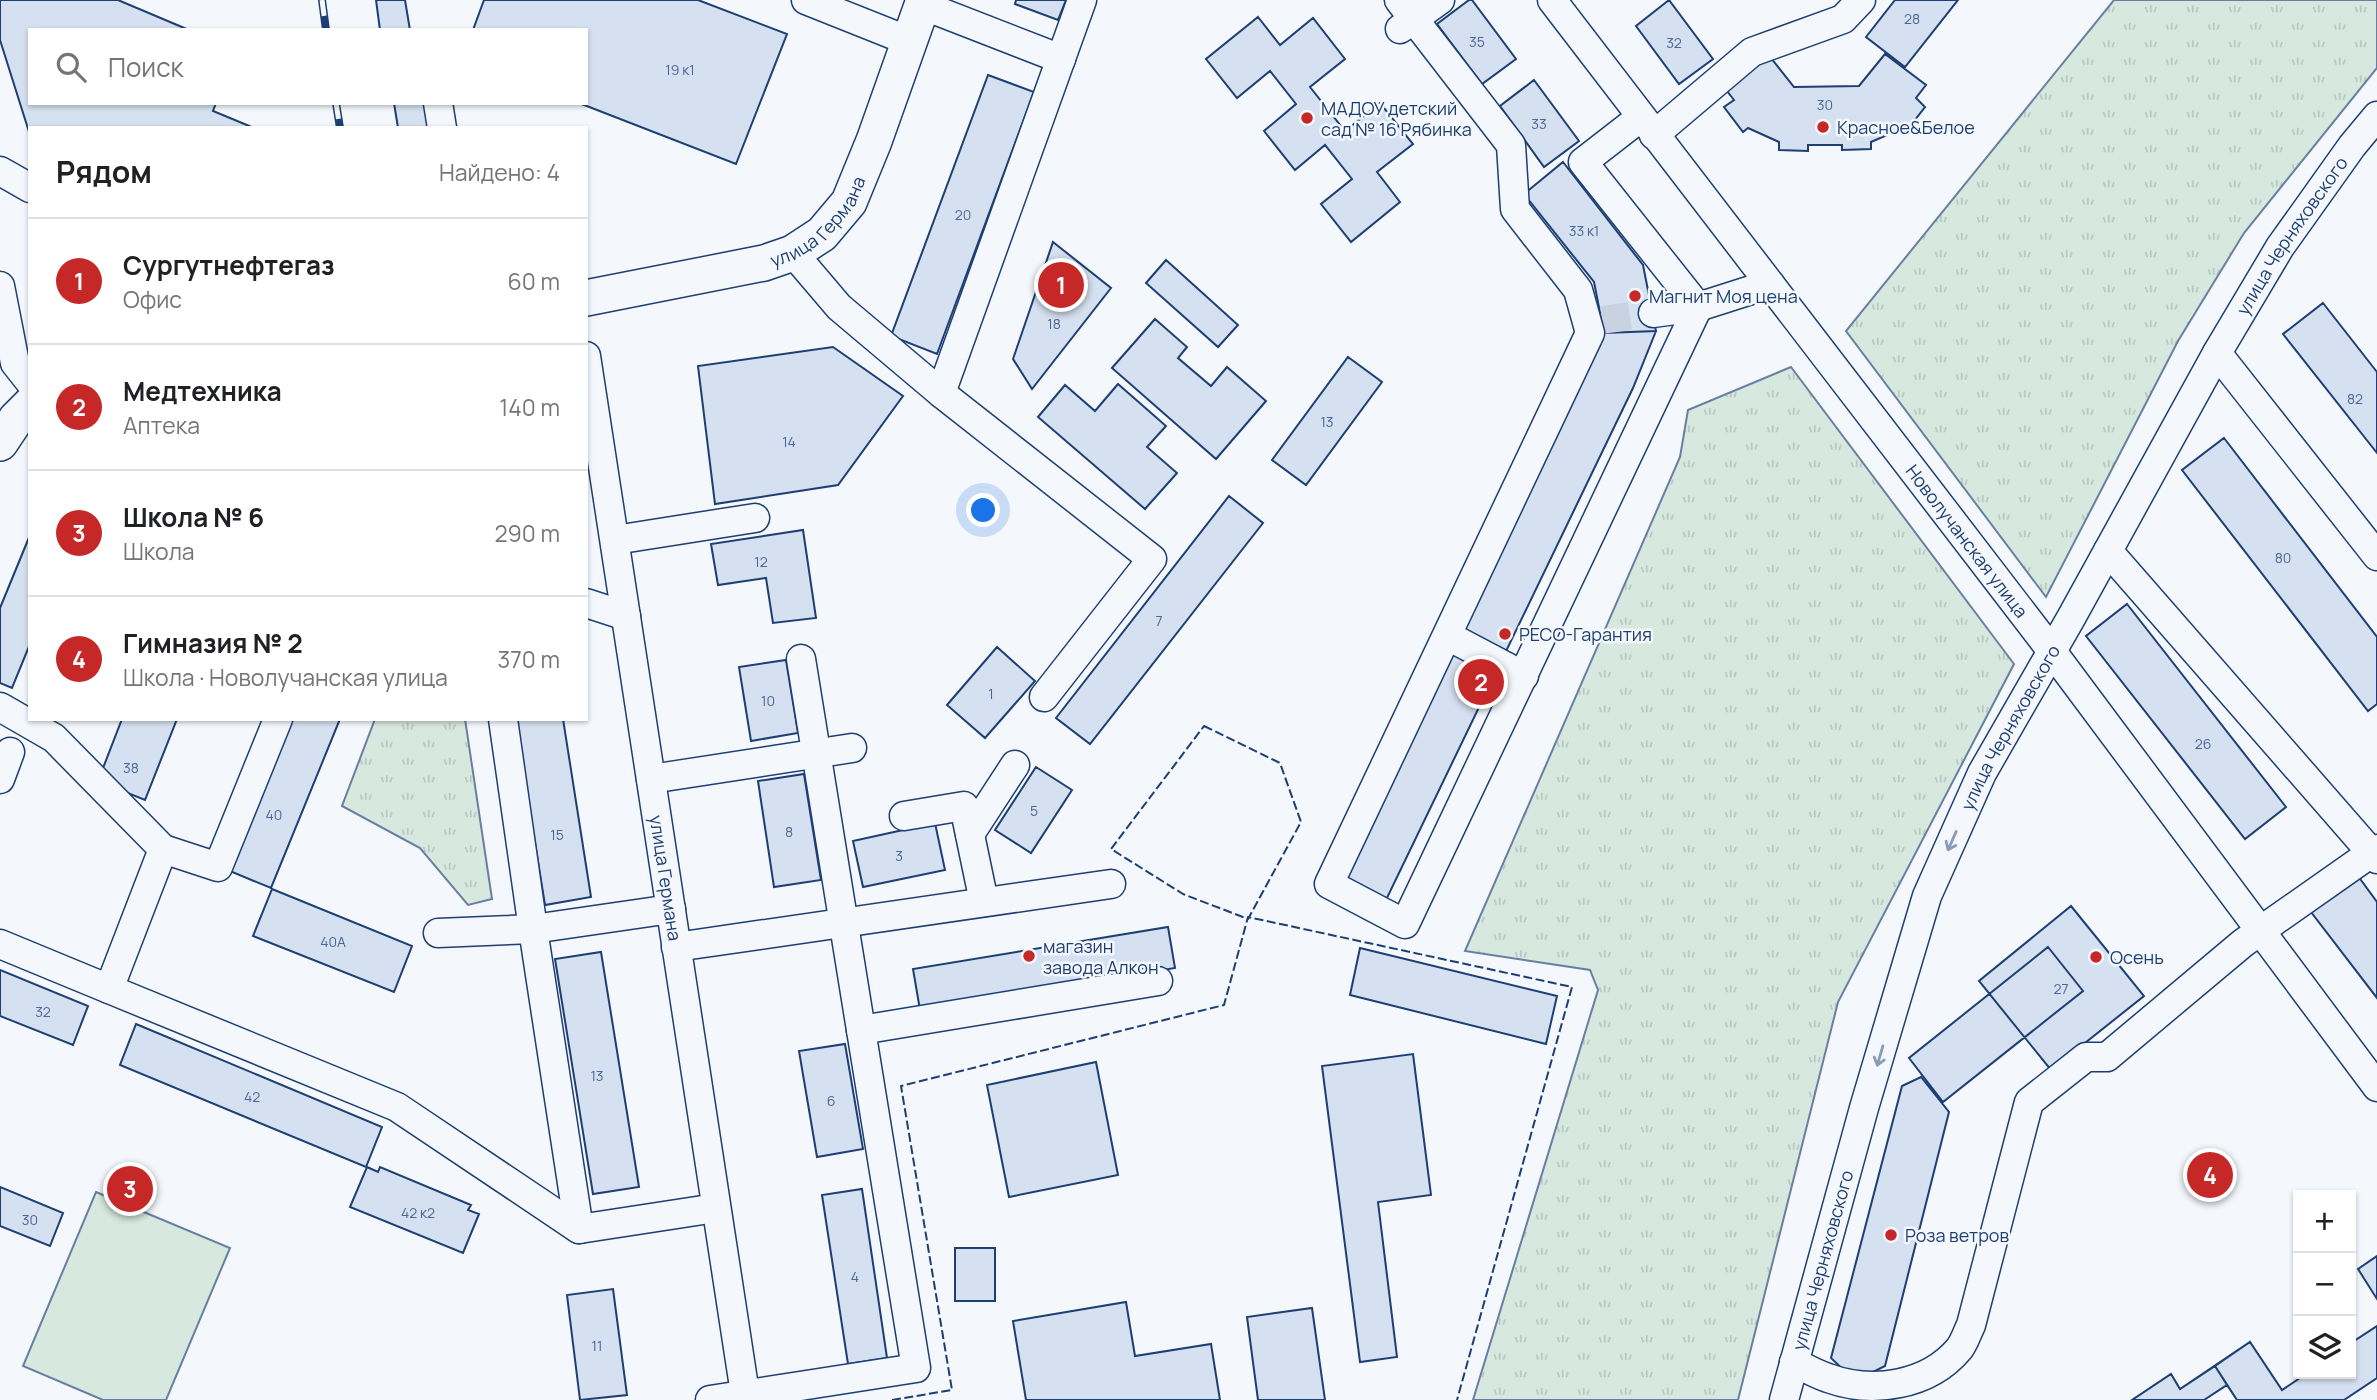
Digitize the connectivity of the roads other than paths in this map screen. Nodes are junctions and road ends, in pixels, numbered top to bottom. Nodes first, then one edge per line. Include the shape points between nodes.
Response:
1 (806, 0) edge
2 (1082, 0) edge
3 (1440, 0) edge
4 (1552, 0) edge
5 (1861, 0) edge
6 (923, 3) edge
7 (1404, 16) edge
8 (909, 41) junction
9 (1061, 59) junction
10 (438, 105) edge
11 (2377, 116) edge
12 (442, 126) edge
13 (1647, 126) junction
14 (0, 172) edge
15 (28, 187) edge
16 (793, 253) junction
17 (1770, 284) junction
18 (0, 286) edge
19 (588, 298) edge
20 (1699, 307) junction
21 (1653, 313) tunnel mouth
22 (5, 341) edge
23 (2217, 353) junction
24 (588, 369) edge
25 (28, 379) edge
26 (941, 393) junction
27 (28, 407) edge
28 (0, 443) edge
29 (755, 518) dead end
30 (615, 540) junction
31 (2108, 551) junction
32 (2377, 556) edge
33 (588, 604) edge
34 (626, 616) junction
35 (1448, 636) junction
36 (2051, 650) junction
37 (801, 659) dead end
38 (1524, 676) junction
39 (1044, 697) dead end
40 (0, 707) edge
41 (28, 718) edge
42 (37, 721) edge
43 (277, 721) edge
44 (503, 721) edge
45 (58, 729) edge
46 (852, 748) dead end
47 (10, 752) dead end
48 (816, 754) junction
49 (1015, 765) dead end
50 (0, 779) edge
51 (651, 779) junction
52 (904, 816) dead end
53 (970, 834) junction
54 (163, 849) junction
55 (2375, 853) edge
56 (1111, 884) dead end
57 (984, 902) junction
58 (671, 909) junction
59 (844, 923) junction
60 (533, 929) junction
61 (2259, 931) junction
62 (438, 933) dead end
63 (0, 944) edge
64 (677, 947) junction
65 (1158, 981) dead end
66 (109, 989) junction
67 (861, 1030) junction
68 (2377, 1087) edge
69 (716, 1208) junction
70 (579, 1228) junction
71 (1794, 1362) junction
72 (745, 1397) edge
73 (710, 1400) edge
74 (1784, 1400) edge

1 - 8 street
2 - 9 street
3 - 7 street
4 - 13 street, Новолучанская улица
5 - 13 street via 1843,19 1752,52
6 - 8 main road, улица Германа
6 - 9 street
7 - 35 street via 1511,145 1514,209 1578,290 1594,321
8 - 16 main road, улица Германа via 849,202 833,224
9 - 26 street
10 - 12 street
11 - 23 street, улица Черняховского via 2280,247
13 - 17 street, Новолучанская улица
13 - 20 street via 1583,162
14 - 15 street
16 - 19 main road, улица Германа via 764,263
16 - 26 street via 839,307
17 - 20 street
17 - 36 street, Новолучанская улица
18 - 22 street
20 - 21 street
20 - 38 street
22 - 25 street
23 - 31 street, улица Черняховского
23 - 32 street
24 - 30 street, улица Германа
26 - 39 street via 1152,559
27 - 28 main road
29 - 30 street
30 - 34 street, улица Германа
31 - 36 street, улица Черняховского
31 - 55 street
33 - 34 street
34 - 51 street, улица Германа
35 - 38 street
35 - 38 street via 1329,884 1405,924
36 - 61 street, Новолучанская улица
36 -> 71 street, улица Черняховского via 1982,774 1927,896
37 - 48 street
40 - 41 street
42 - 45 street
43 - 54 street via 218,867
44 - 60 street
45 - 54 street
46 - 48 street
47 - 50 street
48 - 51 street
48 - 59 street
49 - 53 street
51 - 58 street, улица Германа
52 - 53 street via 964,806
53 - 57 street
54 - 66 street
55 - 61 street
56 - 57 street
57 - 59 street
58 - 60 street
58 - 64 street, улица Германа
59 - 64 street
59 - 67 street
60 - 62 street
60 - 70 street
61 - 68 street, Новолучанская улица
61 - 71 street via 2107,1057 2086,1057 2029,1102 1971,1325 1960,1348 1942,1365 1889,1386 1860,1386
63 - 66 street
64 - 69 street, улица Германа
65 - 67 street
66 - 70 street via 397,1107
67 - 72 street via 916,1368
69 - 70 street
69 - 72 street, улица Германа
71 - 74 street, улица Черняховского
72 - 73 street

